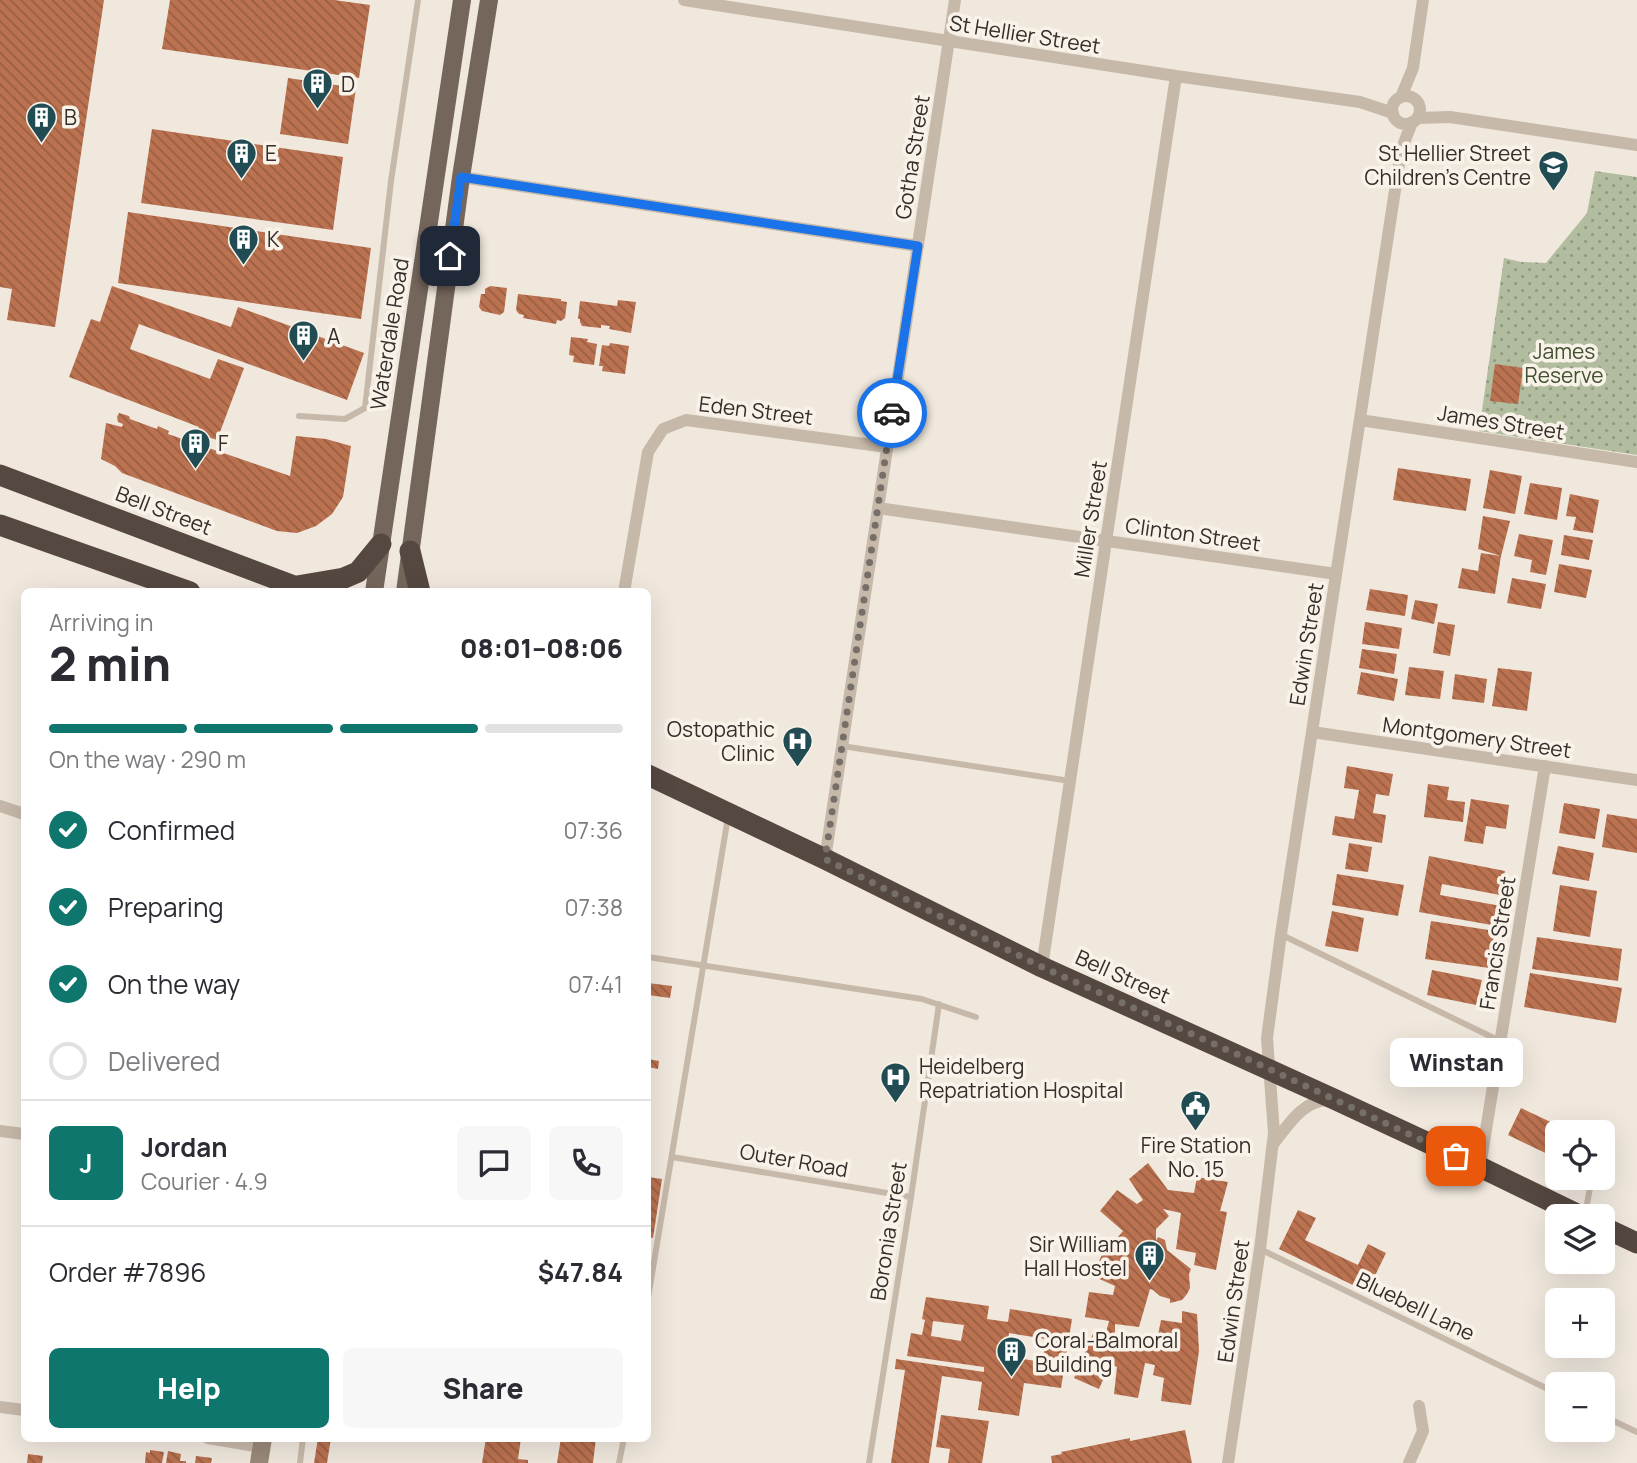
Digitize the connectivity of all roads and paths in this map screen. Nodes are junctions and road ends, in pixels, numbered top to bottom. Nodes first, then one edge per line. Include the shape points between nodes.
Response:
1 (418, 0) edge
2 (462, 0) edge
3 (489, 0) edge
4 (684, 0) edge
5 (955, 0) edge
6 (1423, 0) edge
7 (724, 3) edge
8 (949, 41) junction
9 (1413, 68) junction
10 (1176, 76) junction
11 (1417, 101) junction
12 (1397, 107) junction
13 (1450, 117) junction
14 (1415, 120) junction
15 (1637, 143) edge
16 (1401, 151) junction
17 (461, 177) junction
18 (918, 246) junction
19 (299, 416) dead end
20 (1360, 420) junction
21 (887, 447) junction
22 (1637, 462) edge
23 (0, 475) edge
24 (878, 508) junction
25 (0, 525) edge
26 (1106, 541) junction
27 (381, 544) junction
28 (410, 551) junction
29 (1336, 574) junction
30 (179, 588) edge
31 (300, 588) edge
32 (307, 588) edge
33 (375, 588) edge
34 (405, 588) edge
35 (419, 588) edge
36 (625, 588) edge
37 (1312, 732) junction
38 (842, 746) junction
39 (1545, 766) junction
40 (651, 776) edge
41 (1637, 780) edge
42 (1070, 781) junction
43 (0, 806) edge
44 (21, 813) edge
45 (729, 815) junction
46 (825, 859) junction
47 (1280, 934) junction
48 (651, 958) edge
49 (703, 967) junction
50 (1042, 967) junction
51 (939, 1004) junction
52 (976, 1017) dead end
53 (1500, 1041) junction
54 (1270, 1069) junction
55 (1336, 1100) junction
56 (0, 1131) edge
57 (21, 1134) edge
58 (1273, 1144) junction
59 (671, 1157) junction
60 (1480, 1167) junction
61 (911, 1197) junction
62 (1558, 1204) edge
63 (1615, 1233) edge
64 (1637, 1243) edge
65 (1260, 1249) junction
66 (651, 1280) edge
67 (1545, 1388) edge
68 (1419, 1406) dead end
69 (0, 1407) edge
70 (21, 1410) edge
71 (1615, 1422) edge
72 (1637, 1432) edge
73 (227, 1442) edge
74 (303, 1442) edge
75 (623, 1442) edge
76 (261, 1449) edge
77 (300, 1463) edge
78 (620, 1463) edge
79 (869, 1463) edge
80 (1228, 1463) edge
81 (1409, 1463) edge

1 - 19 lane via 365,408 345,419
2 - 27 main road, Waterdale Road
3 - 17 main road
4 - 7 street, St Hellier Street
5 - 8 street, Gotha Street
6 - 9 street
7 - 8 street, St Hellier Street
8 - 10 street, St Hellier Street
8 - 18 street, Gotha Street
9 - 11 street
9 - 12 street
10 - 12 street, St Hellier Street
10 - 26 street, Miller Street
11 - 12 street via 1406,96
11 - 13 street
11 - 14 street via 1420,111
12 - 14 street via 1404,123
12 - 16 street, Edwin Street
13 - 14 street
13 - 15 street
14 - 16 street, Edwin Street
16 - 20 street, Edwin Street
17 - 18 street
17 - 28 main road
18 - 21 street, Gotha Street
20 - 22 street, James Street
20 - 29 street, Edwin Street
21 - 24 street, Gotha Street
21 - 36 street, Eden Street via 713,422 687,420 663,429 648,452
23 - 31 highway, Bell Street
24 - 26 street, Clinton Street
24 - 38 street, Gotha Street
25 - 30 highway
26 - 29 street, Clinton Street
26 - 42 street, Miller Street
27 - 32 highway via 358,572
27 - 33 main road, Waterdale Road
28 - 34 main road
28 - 35 highway
29 - 37 street, Edwin Street
37 - 39 street, Montgomery Street
37 - 47 street, Edwin Street
38 - 42 lane
38 - 46 street, Gotha Street
39 - 41 street, Montgomery Street
39 - 53 street, Francis Street
40 - 45 highway, Bell Street
42 - 50 street, Miller Street
43 - 44 street
45 - 46 highway, Bell Street
45 - 49 lane
46 - 50 highway, Bell Street
47 - 53 lane
47 - 54 street, Edwin Street via 1267,1038
48 - 49 lane
49 - 51 lane
49 - 59 lane
50 - 54 highway, Bell Street
51 - 52 lane
51 - 61 lane, Boronia Street
53 - 60 street, Francis Street
54 - 55 highway, Bell Street
54 - 58 street, Edwin Street
55 - 58 street via 1320,1100 1300,1111
55 - 60 highway, Bell Street
56 - 57 street
58 - 65 street, Edwin Street
59 - 61 lane, Outer Road
59 - 66 lane
60 - 62 highway, Bell Street
61 - 79 lane, Boronia Street
63 - 64 highway
65 - 67 lane, Bluebell Lane
65 - 80 street, Edwin Street
68 - 81 street via 1423,1430
69 - 70 street
71 - 72 lane
73 - 76 street
74 - 77 lane
75 - 78 lane

